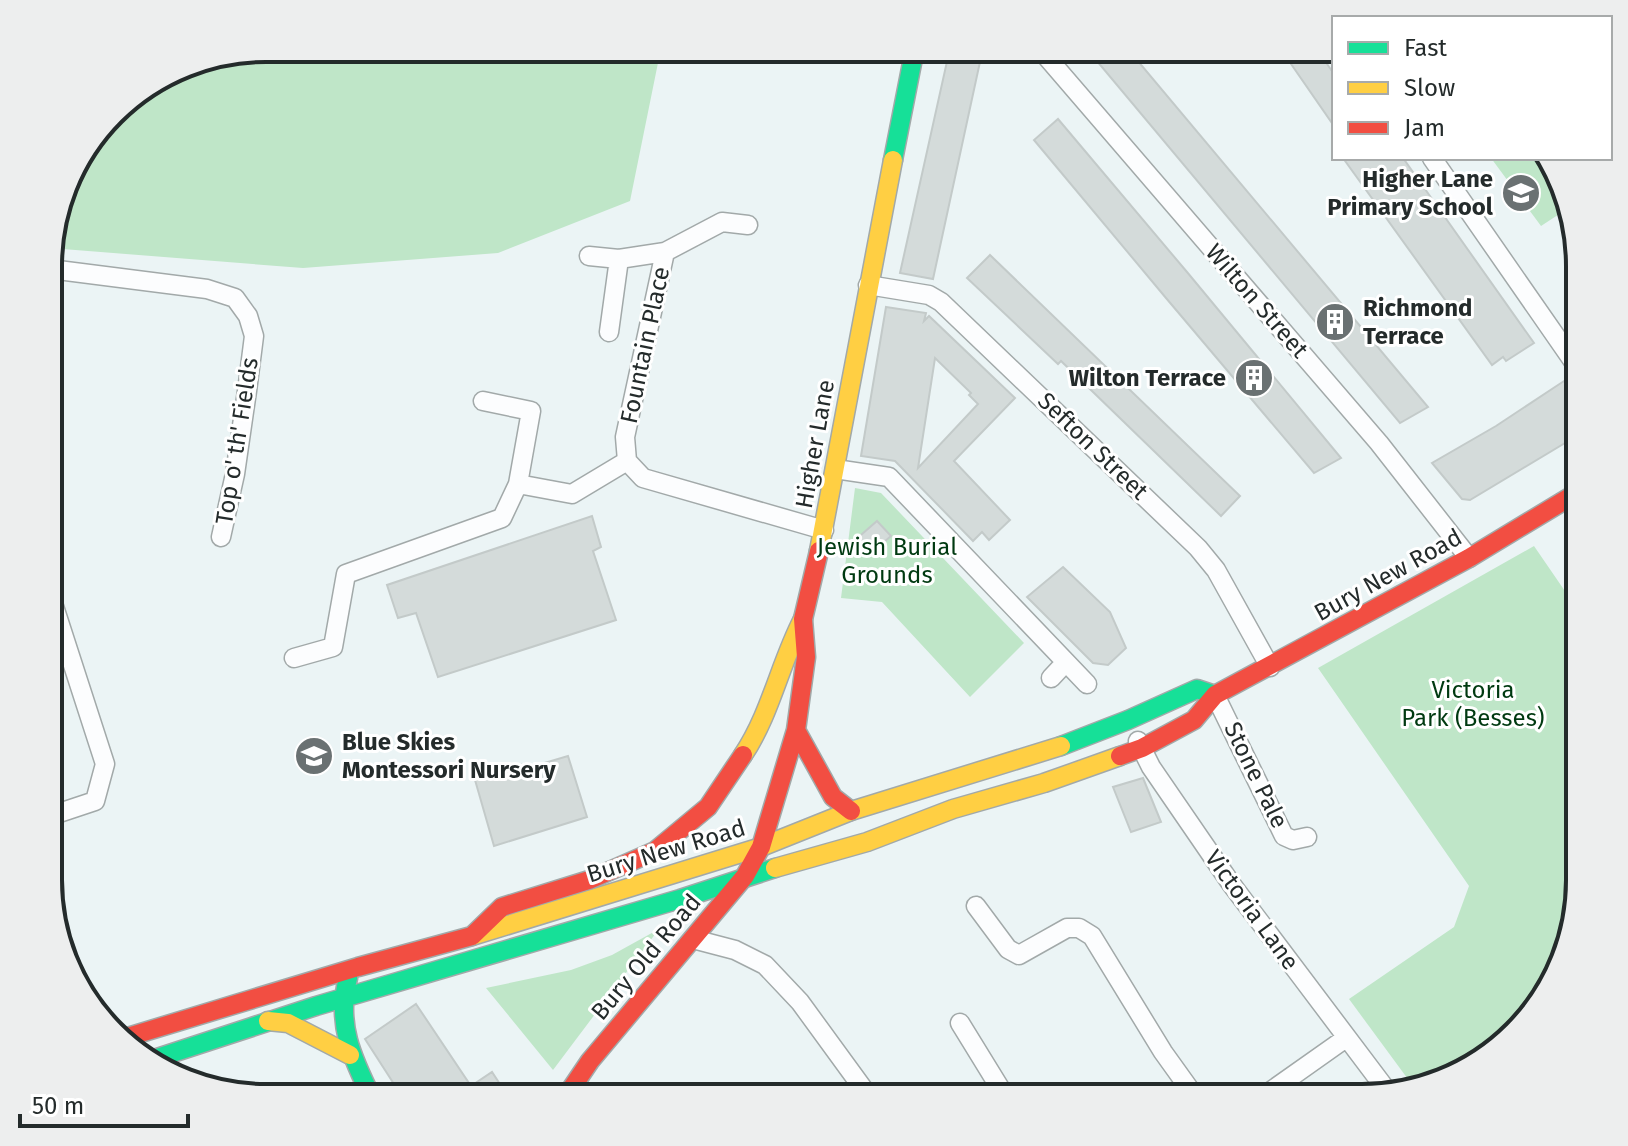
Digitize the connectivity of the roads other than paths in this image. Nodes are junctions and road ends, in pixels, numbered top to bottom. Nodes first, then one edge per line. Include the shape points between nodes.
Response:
1 (912, 62) edge
2 (1051, 62) edge
3 (1433, 160) edge
4 (748, 225) dead end
5 (665, 252) junction
6 (589, 256) dead end
7 (619, 259) junction
8 (62, 271) edge
9 (868, 285) junction
10 (609, 332) dead end
11 (1566, 351) edge
12 (483, 401) dead end
13 (627, 461) junction
14 (835, 469) junction
15 (518, 484) junction
16 (1566, 499) edge
17 (824, 530) junction
18 (221, 537) dead end
19 (1469, 558) junction
20 (803, 619) junction
21 (62, 646) edge
22 (294, 658) dead end
23 (1066, 662) junction
24 (1270, 667) junction
25 (1051, 678) dead end
26 (1087, 684) dead end
27 (1215, 695) junction
28 (1128, 720) junction
29 (796, 730) junction
30 (1142, 748) junction
31 (851, 811) junction
32 (62, 812) edge
33 (1307, 837) dead end
34 (761, 847) junction
35 (745, 876) junction
36 (976, 906) dead end
37 (471, 936) junction
38 (693, 939) junction
39 (358, 967) junction
40 (343, 998) junction
41 (268, 1021) junction
42 (960, 1023) dead end
43 (134, 1035) edge
44 (1346, 1038) junction
45 (350, 1055) junction
46 (163, 1056) edge
47 (1381, 1083) edge
48 (365, 1084) edge
49 (574, 1084) edge
50 (860, 1084) edge
51 (988, 1084) edge
52 (1186, 1084) edge
53 (1281, 1084) edge

1 - 9 main road, Higher Lane
2 - 19 street, Wilton Street via 1379,443
3 - 11 street
4 - 5 street, Fountain Place via 722,222
5 - 7 street
5 - 13 street, Fountain Place via 625,437
6 - 7 street
7 - 10 street
8 - 18 street, Top o' th' Fields via 207,289 235,298 248,316 254,336
9 - 14 main road, Higher Lane
9 - 24 street, Sefton Street via 929,295 1009,365 1198,548 1216,570
12 - 15 street via 531,411
13 - 15 street via 572,494
13 - 17 street via 643,478
14 - 17 main road, Higher Lane
14 - 23 street via 889,477
15 - 22 street via 502,518 346,574 333,647
16 - 19 main road, Bury New Road
17 - 20 main road, Higher Lane
19 - 24 main road, Bury New Road
20 - 29 main road, Higher Lane via 806,657
20 - 37 main road via 757,734 708,807 655,851 589,880 502,907
21 - 32 street via 105,764 95,801
23 - 25 street
23 - 26 street
24 - 27 main road, Bury New Road
27 - 28 main road, Bury New Road via 1197,689
27 - 30 main road, Bury New Road via 1194,720
27 - 33 street, Stone Pale via 1284,836
28 - 30 street, Victoria Lane
28 - 31 main road, Bury New Road
29 - 31 main road via 833,797
29 - 34 main road, Higher Lane
30 - 35 main road, Bury New Road via 867,842
30 - 44 street, Victoria Lane via 1232,885
31 - 34 main road, Bury New Road
34 - 35 main road, Bury Old Road
34 - 37 main road, Bury New Road
35 - 38 main road, Bury Old Road
35 - 40 main road, Bury New Road
36 - 52 street via 1008,949 1019,955 1067,928 1092,936
37 - 39 main road, Bury New Road
38 - 49 main road, Bury Old Road
38 - 50 street via 765,965 800,1002
39 - 40 main road via 347,979
39 - 43 main road, Bury New Road
40 - 41 main road, Bury New Road
40 - 45 main road via 342,1029
41 - 45 main road via 288,1023
41 - 46 main road, Bury New Road
42 - 51 street
44 - 47 street, Victoria Lane
44 - 53 street
45 - 48 main road

